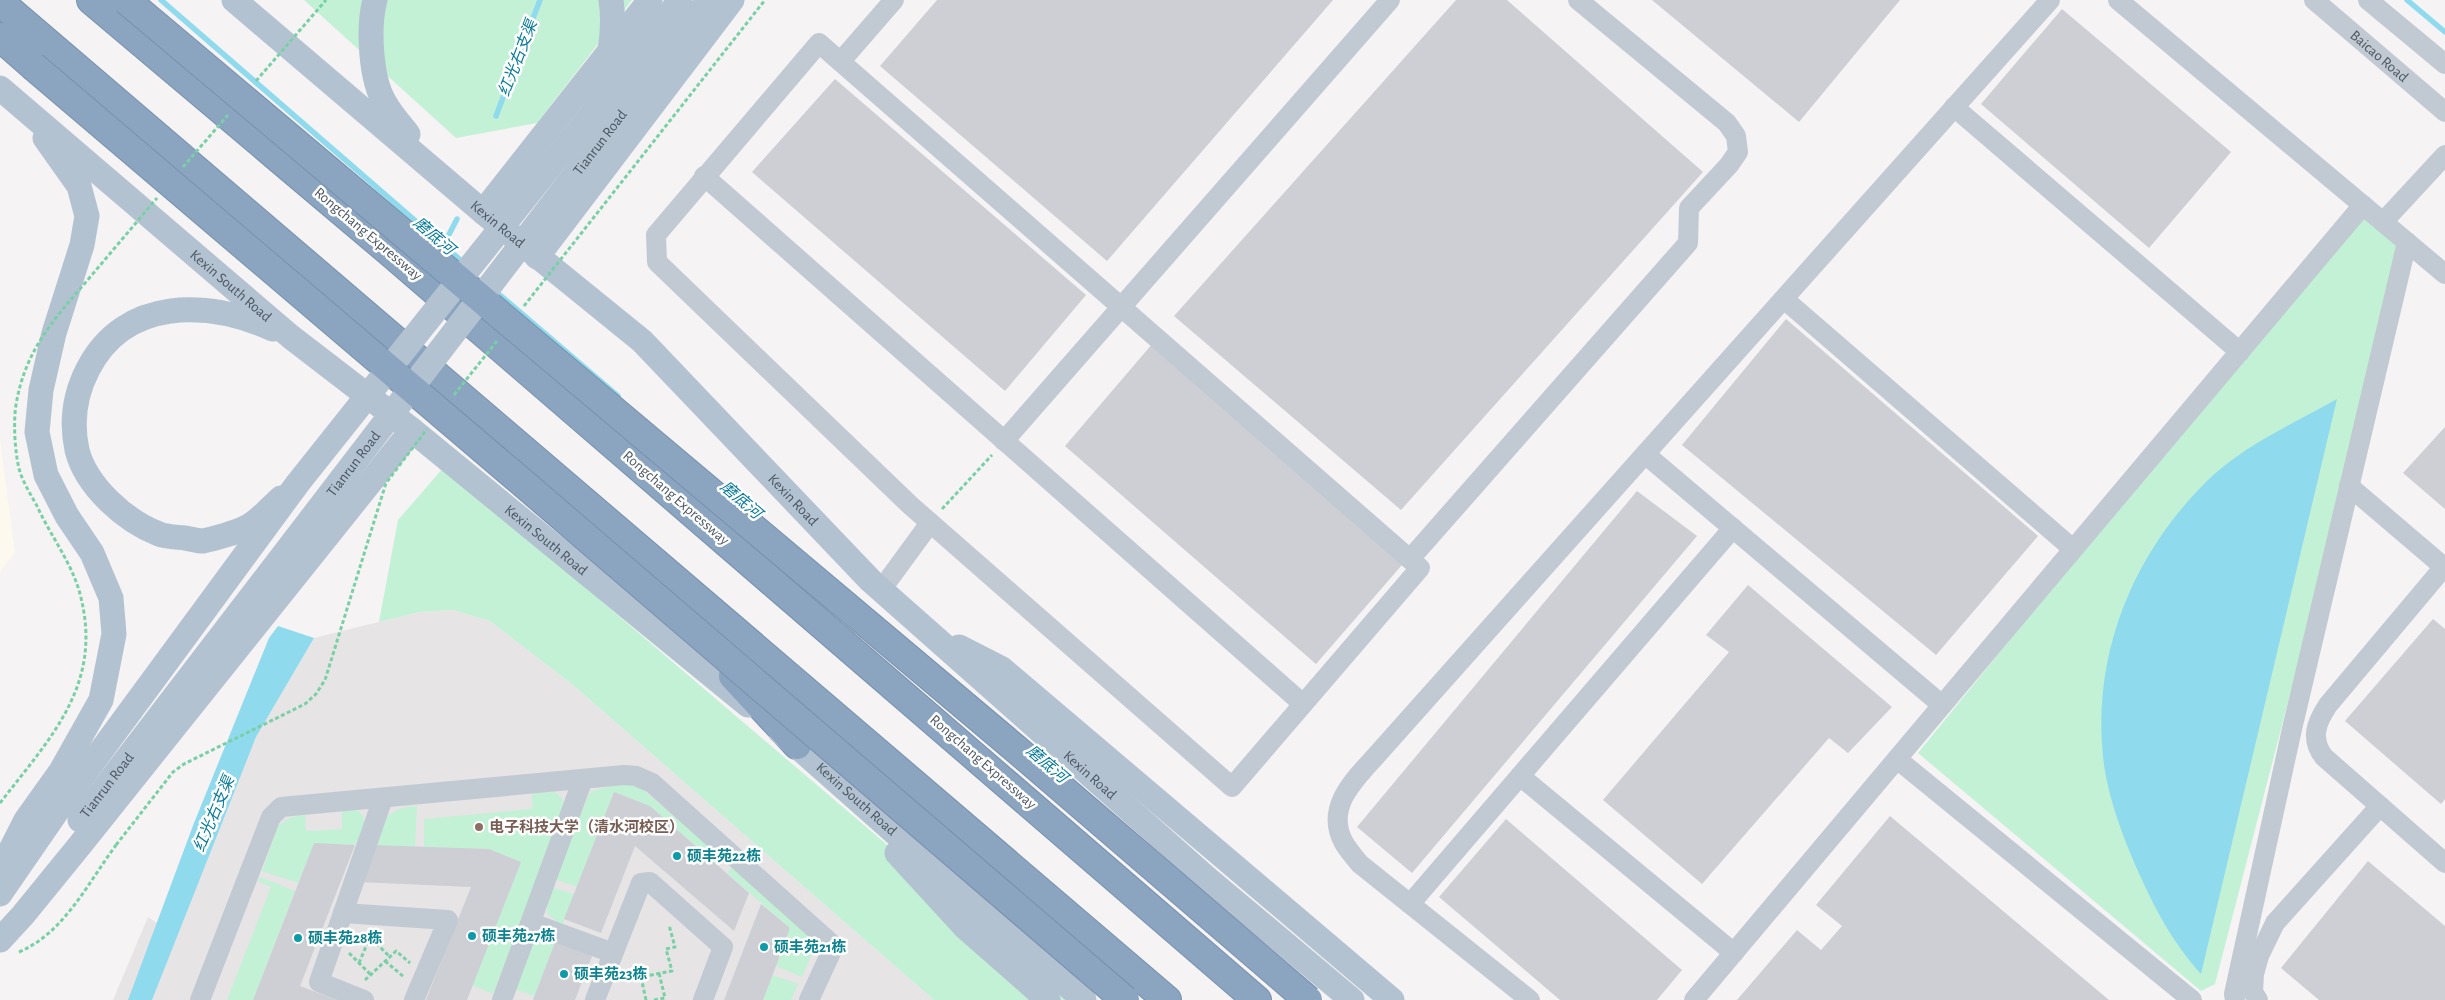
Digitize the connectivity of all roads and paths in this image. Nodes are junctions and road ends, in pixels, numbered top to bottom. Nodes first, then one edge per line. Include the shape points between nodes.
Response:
1 (91, 0) edge
2 (101, 0) edge
3 (234, 0) edge
4 (326, 0) edge
5 (375, 0) edge
6 (611, 0) edge
7 (650, 0) edge
8 (680, 0) edge
9 (709, 0) edge
10 (732, 0) edge
11 (894, 0) edge
12 (1390, 0) edge
13 (1578, 0) edge
14 (2050, 0) edge
15 (2118, 0) edge
16 (2314, 0) edge
17 (2368, 0) edge
18 (0, 2) edge
19 (121, 11) edge
20 (0, 37) edge
21 (841, 61) junction
22 (2445, 64) edge
23 (255, 82) dead end
24 (0, 88) edge
25 (23, 107) junction
26 (1954, 108) junction
27 (230, 112) dead end
28 (2445, 112) edge
29 (588, 120) junction
30 (2445, 155) edge
31 (435, 170) junction
32 (179, 172) dead end
33 (704, 176) junction
34 (160, 195) dead end
35 (2362, 205) junction
36 (483, 212) junction
37 (2383, 222) junction
38 (2407, 242) junction
39 (537, 257) junction
40 (2445, 274) edge
41 (1784, 298) junction
42 (1121, 307) junction
43 (291, 337) junction
44 (2240, 352) junction
45 (412, 430) junction
46 (1000, 445) junction
47 (1646, 454) junction
48 (532, 455) junction
49 (298, 483) junction
50 (2349, 486) junction
51 (952, 499) dead end
52 (930, 523) junction
53 (1733, 528) junction
54 (2074, 549) junction
55 (1410, 559) junction
56 (2445, 567) edge
57 (880, 590) junction
58 (928, 632) junction
59 (1303, 704) junction
60 (1942, 705) junction
61 (797, 745) junction
62 (1897, 759) junction
63 (1520, 776) junction
64 (584, 779) junction
65 (382, 798) junction
66 (0, 803) edge
67 (2380, 806) junction
68 (71, 812) junction
69 (116, 845) dead end
70 (2445, 863) edge
71 (0, 871) edge
72 (0, 894) edge
73 (1410, 904) junction
74 (343, 914) junction
75 (668, 922) dead end
76 (530, 923) junction
77 (0, 931) edge
78 (370, 936) dead end
79 (8, 947) edge
80 (347, 951) dead end
81 (396, 951) dead end
82 (613, 953) junction
83 (1734, 953) junction
84 (359, 963) junction
85 (659, 973) junction
86 (371, 975) junction
87 (357, 997) edge
88 (200, 1000) edge
89 (414, 1000) edge
90 (502, 1000) edge
91 (595, 1000) edge
92 (646, 1000) edge
93 (654, 1000) edge
94 (703, 1000) edge
95 (809, 1000) edge
96 (1048, 1000) edge
97 (1084, 1000) edge
98 (1125, 1000) edge
99 (1167, 1000) edge
100 (1257, 1000) edge
101 (1308, 1000) edge
102 (1352, 1000) edge
103 (1392, 1000) edge
104 (1530, 1000) edge
105 (1694, 1000) edge
106 (2192, 1000) edge
107 (2235, 1000) edge
108 (2258, 1000) edge

1 - 19 highway, Rongchang Expressway
2 - 19 highway
3 - 31 main road, Kexin Road
4 - 23 path, bridge
5 - 31 main road via 370,30 374,66 384,102
6 - 29 main road, bridge via 611,40 604,79
7 - 36 main road
8 - 29 main road, Tianrun Road, bridge
9 - 68 main road, Tianrun Road, bridge
10 - 39 main road
11 - 21 street
12 - 42 street
13 - 55 street via 1727,123 1736,136 1738,152 1689,208 1688,243
14 - 26 street
15 - 35 street
16 - 28 street, Baicao Road
17 - 22 street
18 - 48 highway
19 - 100 highway, Rongchang Expressway via 400,260
19 - 101 highway, bridge via 1016,748
20 - 98 highway, bridge
21 - 33 street via 818,43
21 - 42 street
24 - 25 main road, Kexin South Road
25 - 43 main road, Kexin South Road
25 - 71 main road via 79,186 87,216 82,245 54,333 41,390 37,432 46,475 67,516 92,552 111,598 114,634 101,700 61,771 26,820
26 - 41 street
26 - 44 street
27 - 32 path, bridge
29 - 49 main road, Tianrun Road, bridge
30 - 37 street
31 - 36 main road, Kexin Road
33 - 46 street
33 - 52 street via 656,235 657,262
34 - 66 path, bridge via 45,330 28,361 16,405 20,472 80,594 85,633 84,668 70,707
35 - 37 street
35 - 44 street
36 - 39 main road, Kexin Road
37 - 38 street
38 - 40 street
38 - 50 street
39 - 57 main road, Kexin Road via 642,341
41 - 47 street
41 - 54 street
42 - 46 street
42 - 55 street
43 - 45 main road, Kexin South Road
43 - 49 main road, bridge via 252,320 215,311 192,309 150,315 118,331 96,353 82,380 73,413 77,451 94,484 118,512 160,535 203,541 247,527
44 - 54 street
45 - 61 main road, Kexin South Road
45 - 79 main road via 23,915
46 - 51 path
46 - 59 street
47 - 53 street
47 - 73 street via 1368,764 1344,795 1336,821 1344,843 1360,864
48 - 61 highway
48 - 99 highway
49 - 68 main road, Tianrun Road, bridge
50 - 56 street
50 - 107 street via 2290,739
52 - 57 street
52 - 59 street via 1232,787
53 - 60 street
53 - 63 street
54 - 60 street
55 - 59 street via 1420,568
56 - 67 street via 2328,705 2315,734 2317,748 2324,758
57 - 58 main road, Kexin Road
58 - 102 main road, Kexin Road
58 - 103 main road via 1002,669
60 - 62 street
61 - 96 main road via 965,927
61 - 97 main road, Kexin South Road
62 - 83 street
62 - 106 street
63 - 73 street
63 - 83 street
64 - 65 street
64 - 76 street
64 - 95 street via 624,775 652,783 834,946
65 - 74 street
65 - 88 street via 289,806 274,812
67 - 70 street
67 - 108 street via 2275,923 2254,974 2253,992
68 - 72 main road, Tianrun Road
68 - 77 main road, Tianrun Road
69 - 79 path via 58,926 45,938
73 - 104 street
74 - 87 street via 320,982
74 - 89 street via 448,920
75 - 85 path via 675,947 666,949 672,971
76 - 82 street
76 - 90 street
78 - 84 path
80 - 84 path
81 - 86 path
82 - 91 street
82 - 94 street via 641,883 650,882 724,947
83 - 105 street
84 - 86 path
85 - 92 path via 641,977
85 - 93 path via 665,998
86 - 87 path

